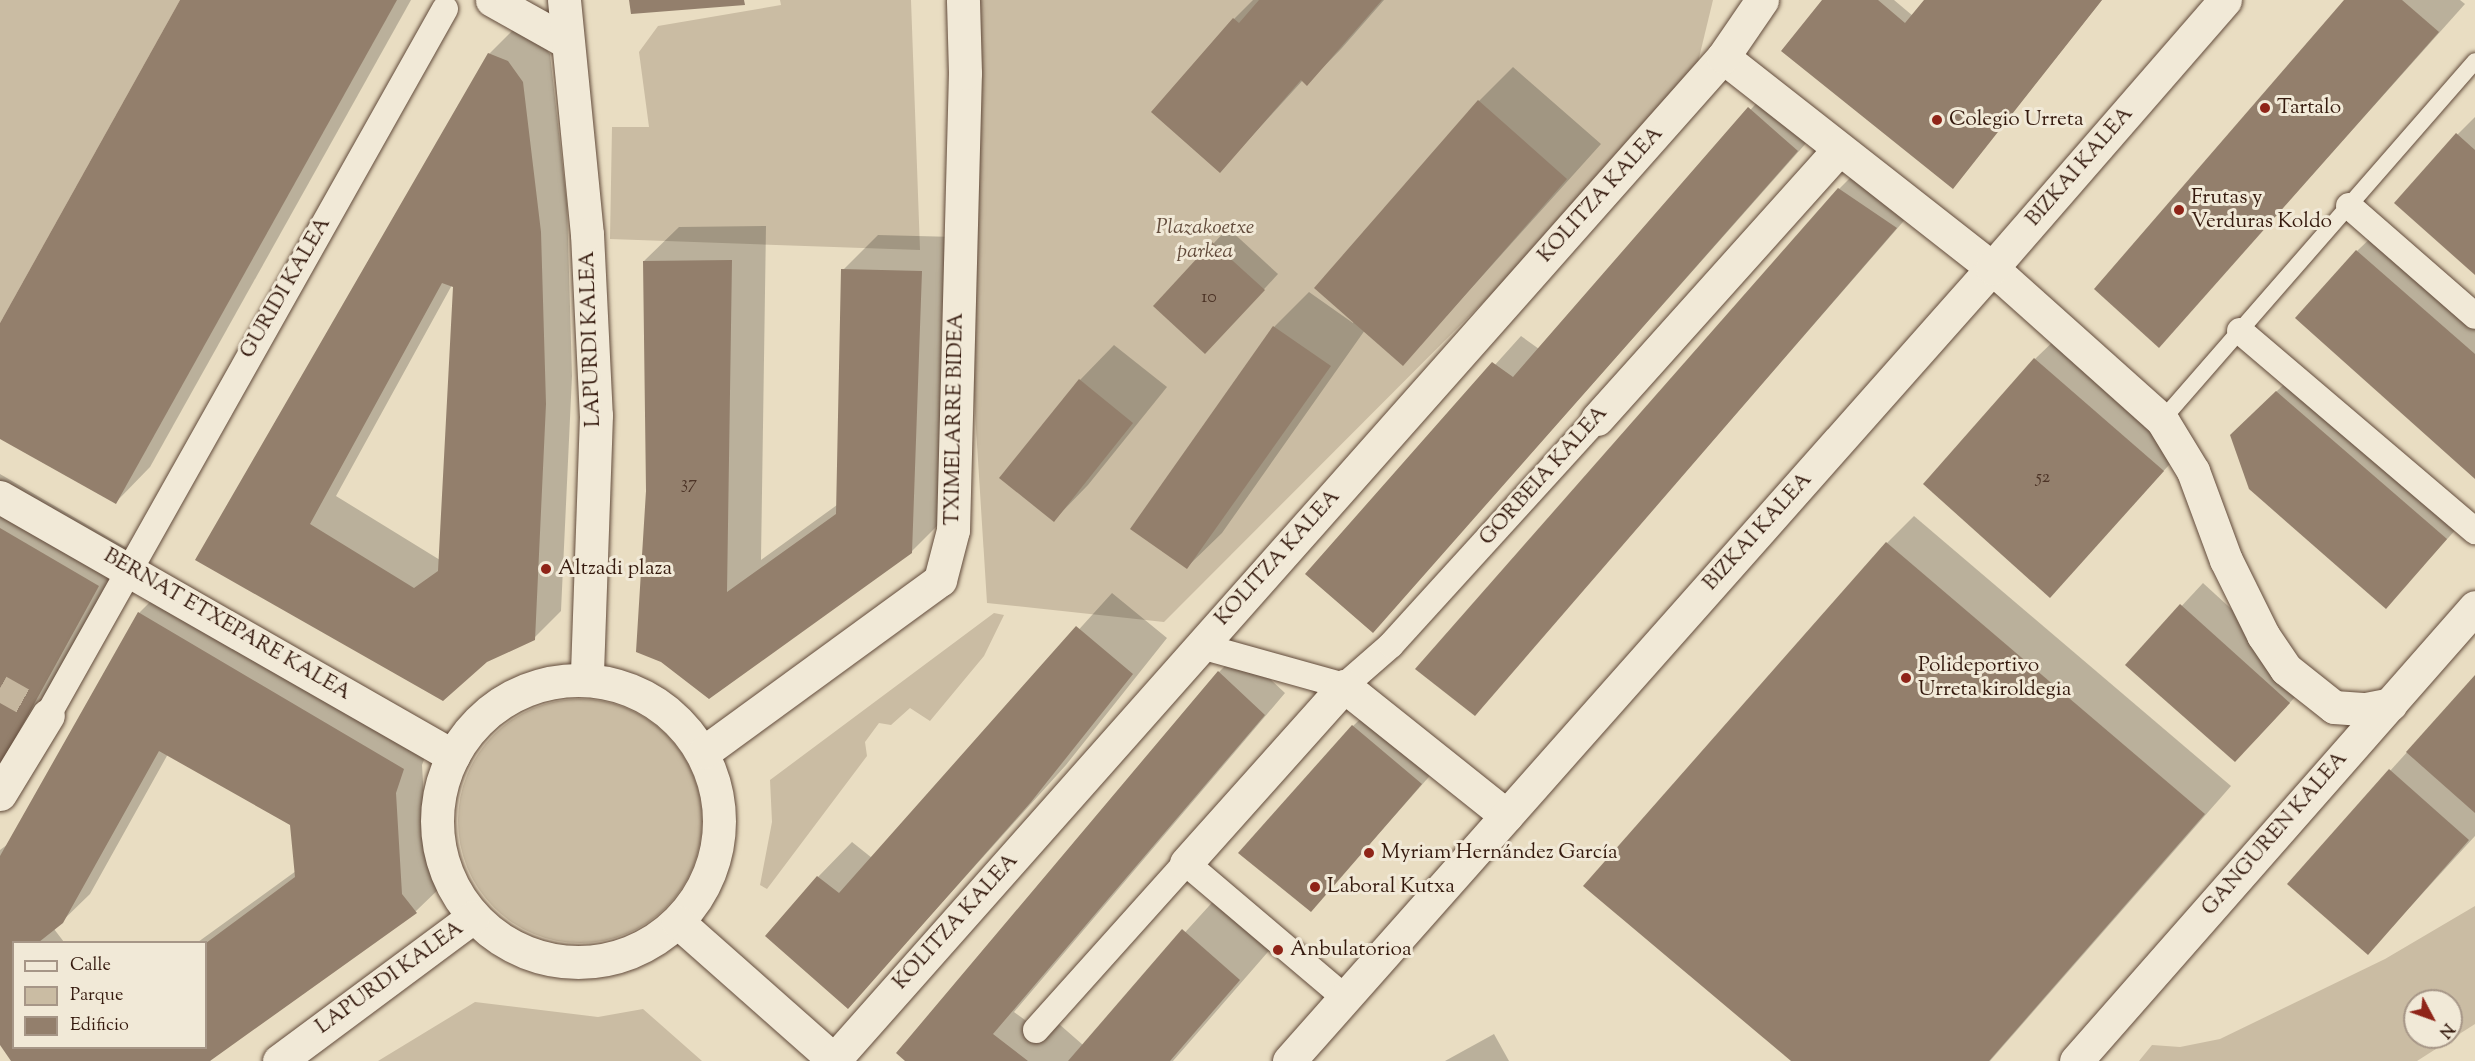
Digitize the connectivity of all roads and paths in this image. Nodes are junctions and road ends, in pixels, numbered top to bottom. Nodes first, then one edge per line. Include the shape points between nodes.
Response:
1 (492, 0) edge
2 (564, 0) edge
3 (963, 0) edge
4 (1762, 0) edge
5 (2225, 0) edge
6 (445, 9) dead end
7 (567, 42) junction
8 (1723, 57) junction
9 (2475, 62) edge
10 (1838, 150) junction
11 (2349, 206) junction
12 (1992, 268) junction
13 (2475, 316) edge
14 (2240, 331) junction
15 (1597, 419) joint
16 (2162, 420) junction
17 (0, 497) edge
18 (2475, 531) edge
19 (128, 567) junction
20 (2475, 606) edge
21 (1201, 646) junction
22 (587, 678) junction
23 (1344, 686) junction
24 (2391, 704) junction
25 (48, 715) joint
26 (704, 752) junction
27 (453, 756) junction
28 (0, 794) edge
29 (1506, 816) junction
30 (1186, 863) junction
31 (473, 917) junction
32 (678, 922) junction
33 (1345, 998) junction
34 (1036, 1030) dead end
35 (834, 1060) edge
36 (279, 1061) edge
37 (1289, 1061) edge
38 (2076, 1061) edge

1 - 7 street
2 - 7 street, LAPURDI KALEA
3 - 26 street, TXIMELARRE BIDEA via 965,74 953,530 940,580
4 - 8 street, KOLITZA KALEA
5 - 12 street, BIZKAI KALEA
6 - 19 street, GURIDI KALEA
7 - 22 street, LAPURDI KALEA via 587,234 596,415
8 - 10 street
8 - 21 street, KOLITZA KALEA
9 - 11 lane
10 - 12 street
10 - 15 street, GORBEIA KALEA
11 - 13 street
11 - 14 lane
12 - 16 street
12 - 29 street, BIZKAI KALEA
14 - 16 lane
14 - 18 street
15 - 23 street, GORBEIA KALEA via 1391,645
16 - 24 street via 2193,471 2226,560 2263,635 2286,669 2334,707 2366,709
17 - 19 street, BERNAT ETXEPARE KALEA
19 - 25 street, GURIDI KALEA
19 - 27 street, BERNAT ETXEPARE KALEA
20 - 24 street, GANGUREN KALEA
21 - 23 street
21 - 35 street, KOLITZA KALEA
22 - 26 street via 635,689 675,716
22 - 27 street via 538,683 496,703
23 - 29 street
23 - 30 street
24 - 38 street, GANGUREN KALEA
25 - 28 street
26 - 32 street via 719,795 719,841 705,885
27 - 31 street via 440,785 436,834 448,879
29 - 33 street, BIZKAI KALEA
30 - 33 street
30 - 34 street
31 - 32 street via 509,945 551,961 597,962 641,948
31 - 36 street, LAPURDI KALEA
32 - 35 street
33 - 37 street, BIZKAI KALEA

